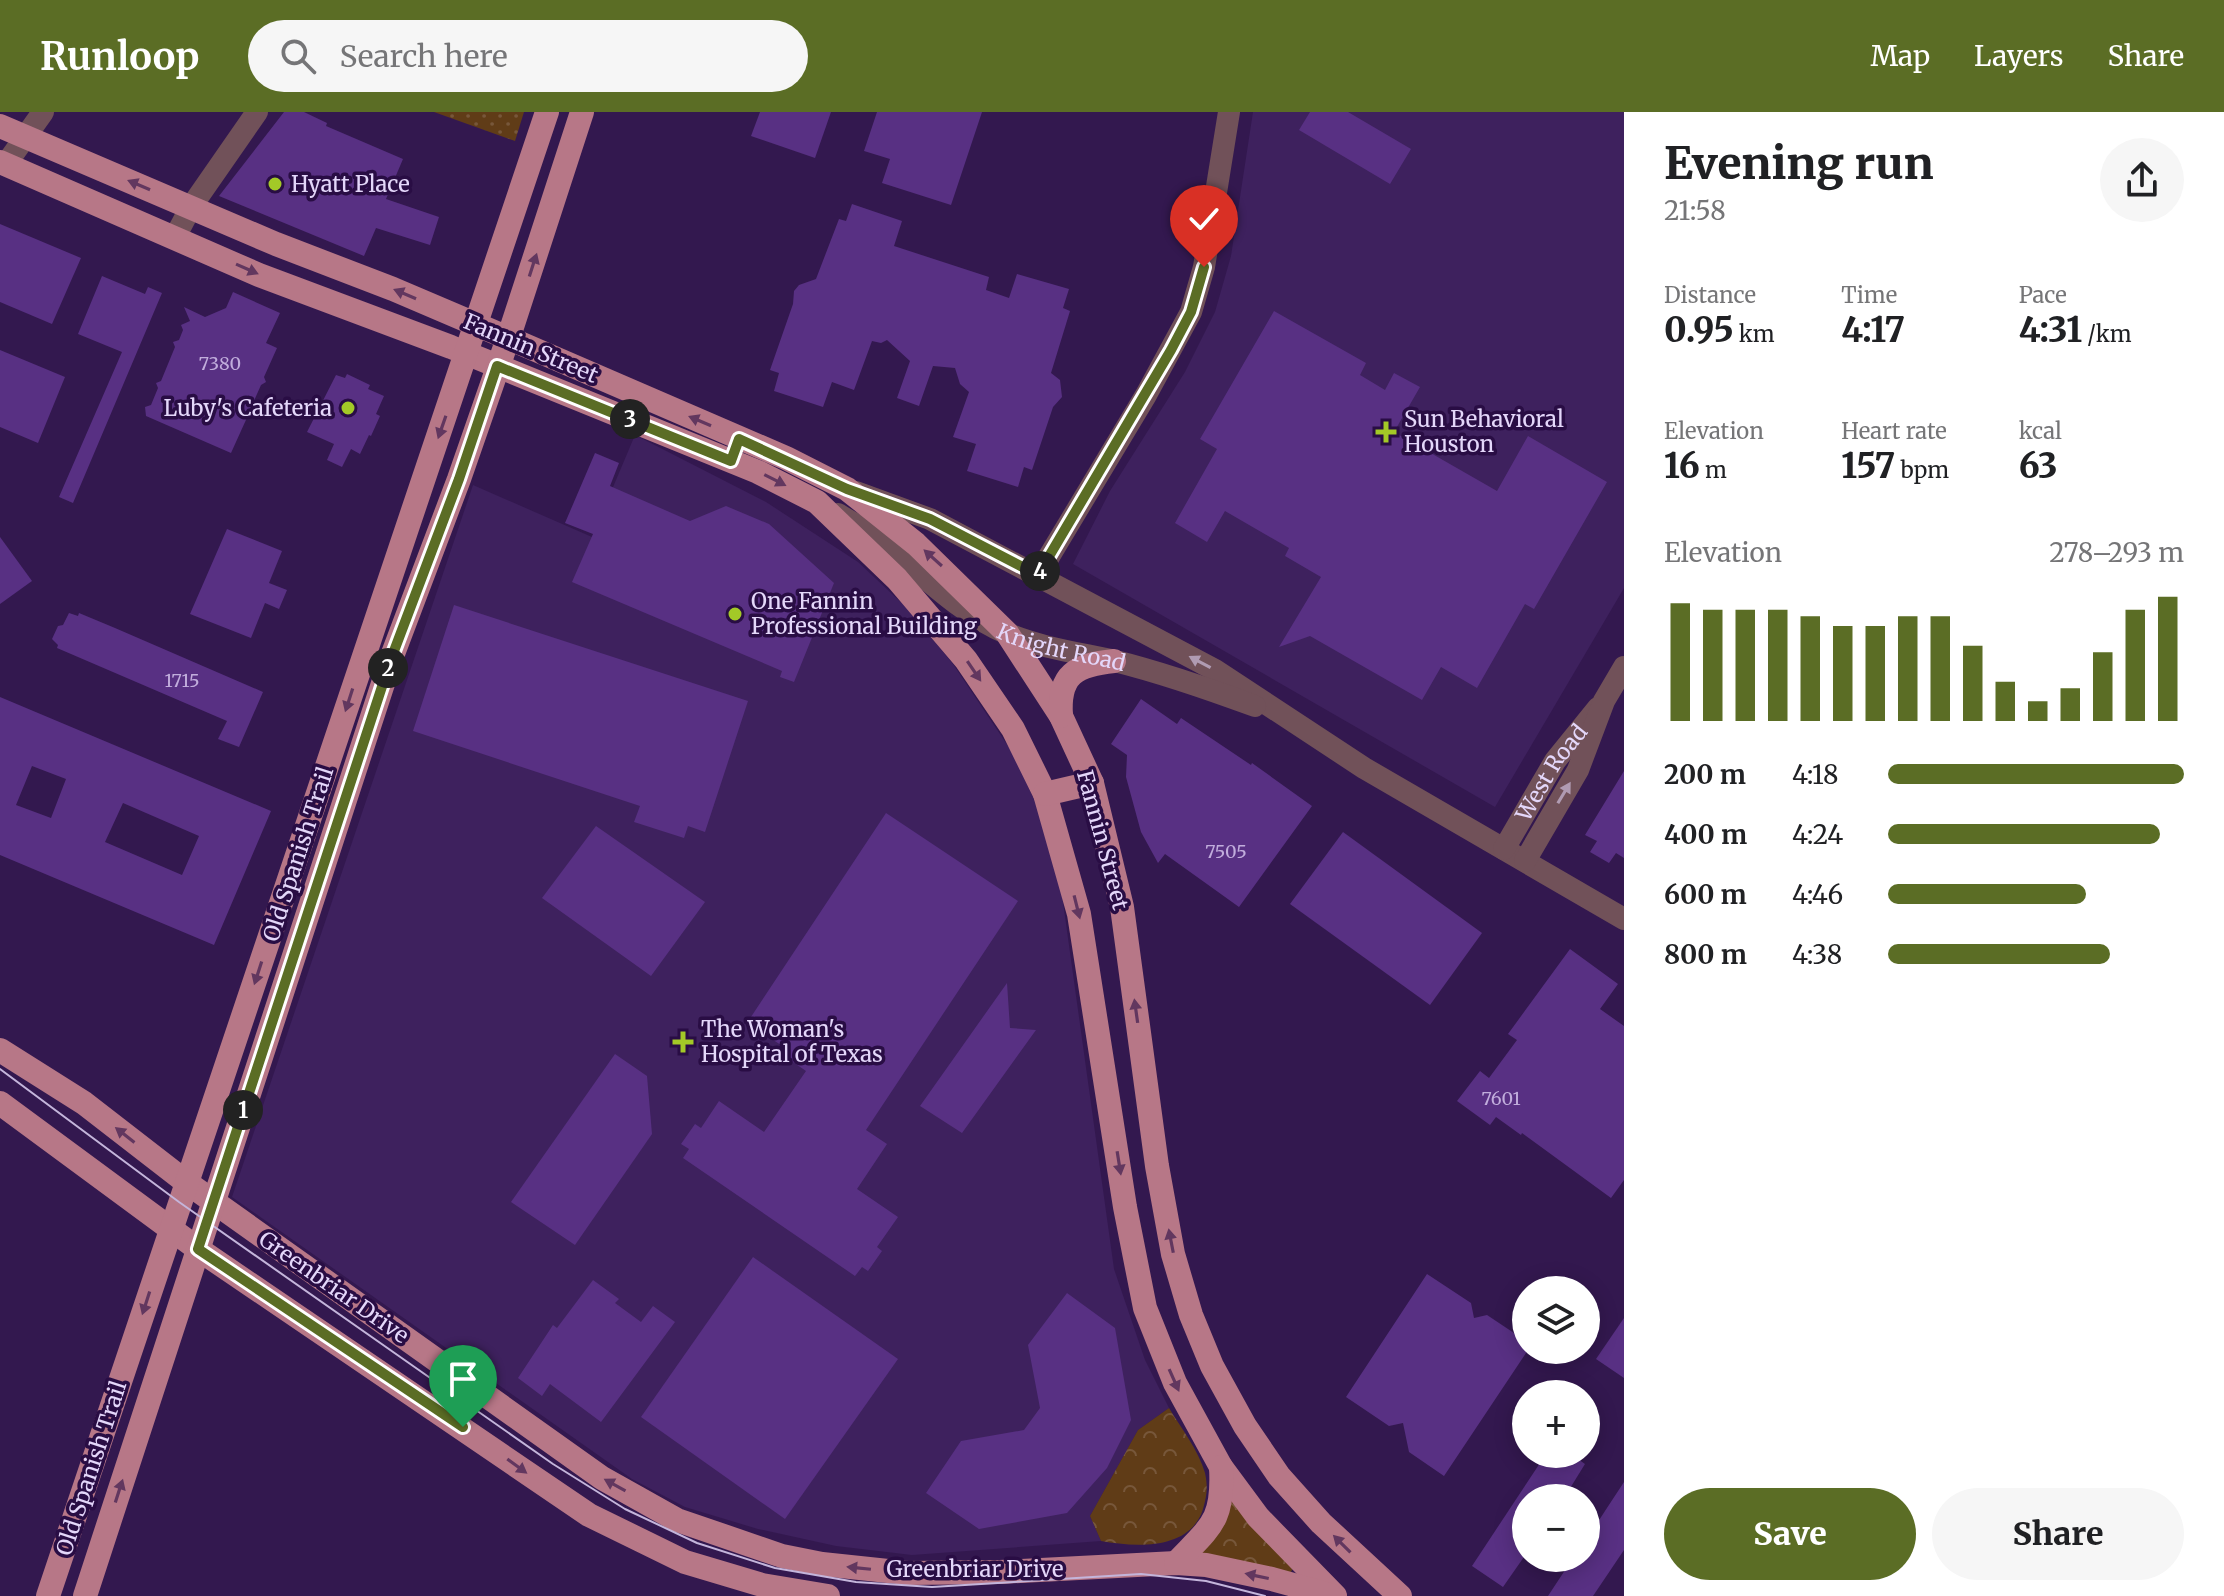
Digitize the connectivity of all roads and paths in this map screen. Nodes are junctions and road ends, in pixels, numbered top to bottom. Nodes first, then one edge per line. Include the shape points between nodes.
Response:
1 (43, 112) edge
2 (257, 112) edge
3 (547, 112) edge
4 (582, 112) edge
5 (1229, 112) edge
6 (0, 126) edge
7 (25, 137) junction
8 (3, 163) edge
9 (191, 207) junction
10 (175, 237) junction
11 (477, 325) junction
12 (508, 339) junction
13 (468, 353) junction
14 (497, 366) junction
15 (735, 450) junction
16 (847, 489) junction
17 (817, 502) junction
18 (1038, 575) junction
19 (1007, 633) junction
20 (364, 655) junction
21 (1114, 661) junction
22 (390, 663) junction
23 (1624, 667) edge
24 (1604, 701) junction
25 (1061, 716) junction
26 (1290, 718) junction
27 (1092, 783) junction
28 (320, 787) junction
29 (1045, 794) junction
30 (1504, 849) junction
31 (325, 858) junction
32 (1525, 861) junction
33 (284, 893) junction
34 (310, 903) junction
35 (1624, 919) edge
36 (0, 1050) edge
37 (231, 1058) junction
38 (258, 1066) junction
39 (0, 1103) edge
40 (186, 1182) junction
41 (213, 1201) junction
42 (171, 1229) junction
43 (198, 1249) junction
44 (1221, 1467) junction
45 (1176, 1563) junction
46 (48, 1596) edge
47 (85, 1596) edge
48 (828, 1596) edge
49 (1334, 1596) edge
50 (1400, 1596) edge

1 - 7 street
2 - 9 street
3 - 11 main road, Old Spanish Trail
12 -> 4 main road, Old Spanish Trail
5 - 18 street via 1204,267 1191,312
6 - 7 main road, Fannin Street
7 - 8 street
9 -> 7 main road, Fannin Street
8 - 10 main road, Fannin Street
9 - 10 street
11 -> 9 main road, Fannin Street
10 -> 13 main road, Fannin Street via 259,275
11 - 12 main road, Fannin Street
11 - 13 main road, Old Spanish Trail
12 - 14 main road, Old Spanish Trail
15 -> 12 main road, Fannin Street
13 - 14 main road, Fannin Street
13 -> 20 main road, Old Spanish Trail
14 - 15 main road, Fannin Street
14 - 22 main road, Old Spanish Trail
15 - 16 main road, Fannin Street
15 -> 17 main road, Fannin Street
16 - 18 street, Knight Road via 930,519
19 -> 16 main road, Fannin Street via 916,544
17 - 19 street, Knight Road via 878,539 938,589
17 -> 29 main road, Fannin Street via 897,579 966,660 1013,729
26 -> 18 street, Knight Road via 1215,670
19 - 21 street, Knight Road
19 - 25 main road, Fannin Street
20 - 22 main road
20 -> 28 main road, Old Spanish Trail
21 - 25 main road via 1076,671 1060,696
21 - 26 street, Knight Road
22 - 31 main road, Old Spanish Trail
23 - 24 street, West Road
24 - 30 street, West Road via 1555,761
32 -> 24 street, West Road via 1578,770
25 - 27 main road, Fannin Street
26 - 30 street, Knight Road via 1364,768
27 - 29 main road
50 -> 27 main road, Fannin Street via 1346,1549 1279,1476 1212,1366 1191,1315 1157,1166 1122,907
28 - 31 main road via 326,810 319,837
28 - 33 main road, Old Spanish Trail
29 -> 44 main road, Fannin Street via 1079,914 1145,1308 1175,1383
30 - 32 street, Knight Road
31 - 34 main road, Old Spanish Trail
32 - 35 street, Knight Road
33 - 34 main road
33 -> 37 main road, Old Spanish Trail
34 - 38 main road, Old Spanish Trail
40 -> 36 main road, Greenbriar Drive via 84,1103
37 - 38 main road
37 - 40 main road, Old Spanish Trail
38 - 41 main road, Old Spanish Trail
39 - 42 main road, Greenbriar Drive
40 - 41 main road, Greenbriar Drive
40 - 42 main road, Old Spanish Trail
41 - 43 main road, Old Spanish Trail
45 -> 41 main road, Greenbriar Drive via 907,1573 782,1556 677,1520 602,1478
42 - 43 main road, Greenbriar Drive
42 -> 46 main road, Old Spanish Trail
47 -> 43 main road, Old Spanish Trail
43 -> 48 main road, Greenbriar Drive via 589,1515 685,1562 762,1585
44 - 45 main road via 1223,1495 1213,1525
44 - 49 main road, Fannin Street via 1258,1517
49 -> 45 main road, Greenbriar Drive via 1246,1573

